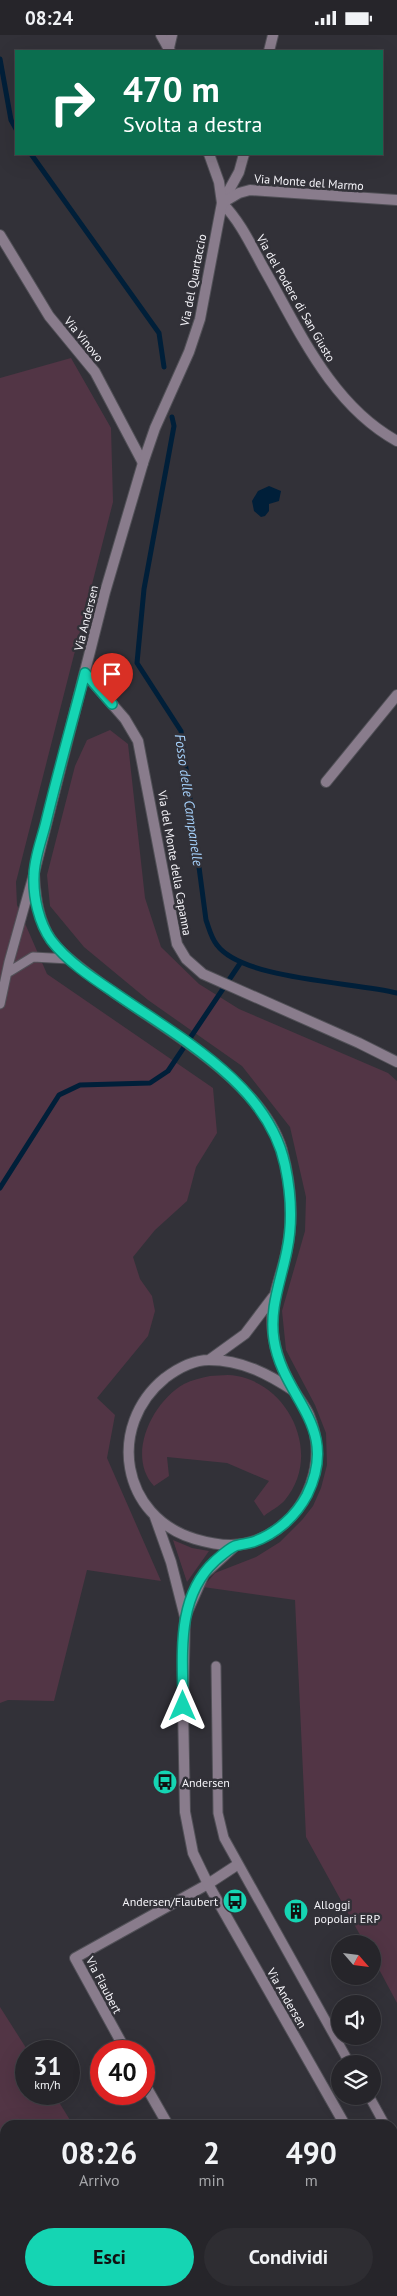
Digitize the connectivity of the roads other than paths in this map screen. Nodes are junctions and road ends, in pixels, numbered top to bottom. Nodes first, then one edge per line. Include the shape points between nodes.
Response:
1 (161, 35) edge
2 (172, 35) edge
3 (273, 35) edge
4 (169, 50) edge
5 (269, 50) edge
6 (209, 155) edge
7 (244, 155) edge
8 (397, 200) edge
9 (222, 203) junction
10 (0, 235) edge
11 (397, 441) edge
12 (142, 463) junction
13 (85, 673) junction
14 (397, 695) edge
15 (326, 783) dead end
16 (34, 873) junction
17 (70, 959) junction
18 (6, 973) junction
19 (0, 1005) edge
20 (397, 1062) edge
21 (275, 1294) junction
22 (209, 1360) junction
23 (294, 1391) junction
24 (155, 1517) junction
25 (234, 1546) junction
26 (184, 1617) junction
27 (216, 1666) dead end
28 (237, 1865) junction
29 (208, 1884) junction
30 (120, 2040) edge
31 (345, 2055) edge
32 (155, 2102) edge
33 (374, 2105) edge
34 (165, 2120) edge
35 (342, 2120) edge
36 (382, 2120) edge

1 - 4 street
2 - 4 street
3 - 5 street
6 - 9 street, Via del Quartaccio
7 - 9 street
8 - 9 street, Via Monte del Marmo via 250,190
9 - 11 street, Via del Podere di San Giusto via 240,225 305,341 342,397 361,417
9 - 12 street, Via del Quartaccio via 196,331
10 - 12 street, Via Vinovo via 49,316 95,372
12 - 13 street, Via Andersen
13 - 16 street, Via Andersen
13 - 20 street, Via del Monte della Capanna via 125,719 138,741 176,944 203,974
14 - 15 street
16 - 17 street, Via Andersen via 37,903 46,931
16 - 18 lane
17 - 18 lane via 33,957
17 - 21 street, Via Andersen via 231,1077 268,1120 281,1148 291,1213 286,1253
18 - 19 lane
21 - 22 street, Via Andersen via 245,1334
21 - 23 street, Via Andersen via 272,1316 275,1345
22 - 23 street, Via Andersen via 262,1371
22 - 24 street, Via Andersen via 180,1368 158,1384 140,1407 132,1427 128,1449 131,1472 139,1497
23 - 25 street, Via Andersen via 310,1416 315,1435 316,1467 311,1484 300,1505 280,1527 253,1542
24 - 25 street, Via Andersen via 188,1537
24 - 26 street, Via Andersen via 171,1563
25 - 26 street, Via Andersen via 204,1574
26 - 29 street, Via Andersen via 185,1813 193,1853
27 - 28 lane, Via Andersen via 218,1813 224,1839
28 - 29 street
28 - 31 lane, Via Andersen
29 - 30 street, Via Flaubert via 75,1958
29 - 35 street, Via Andersen
32 - 34 street
33 - 36 lane

